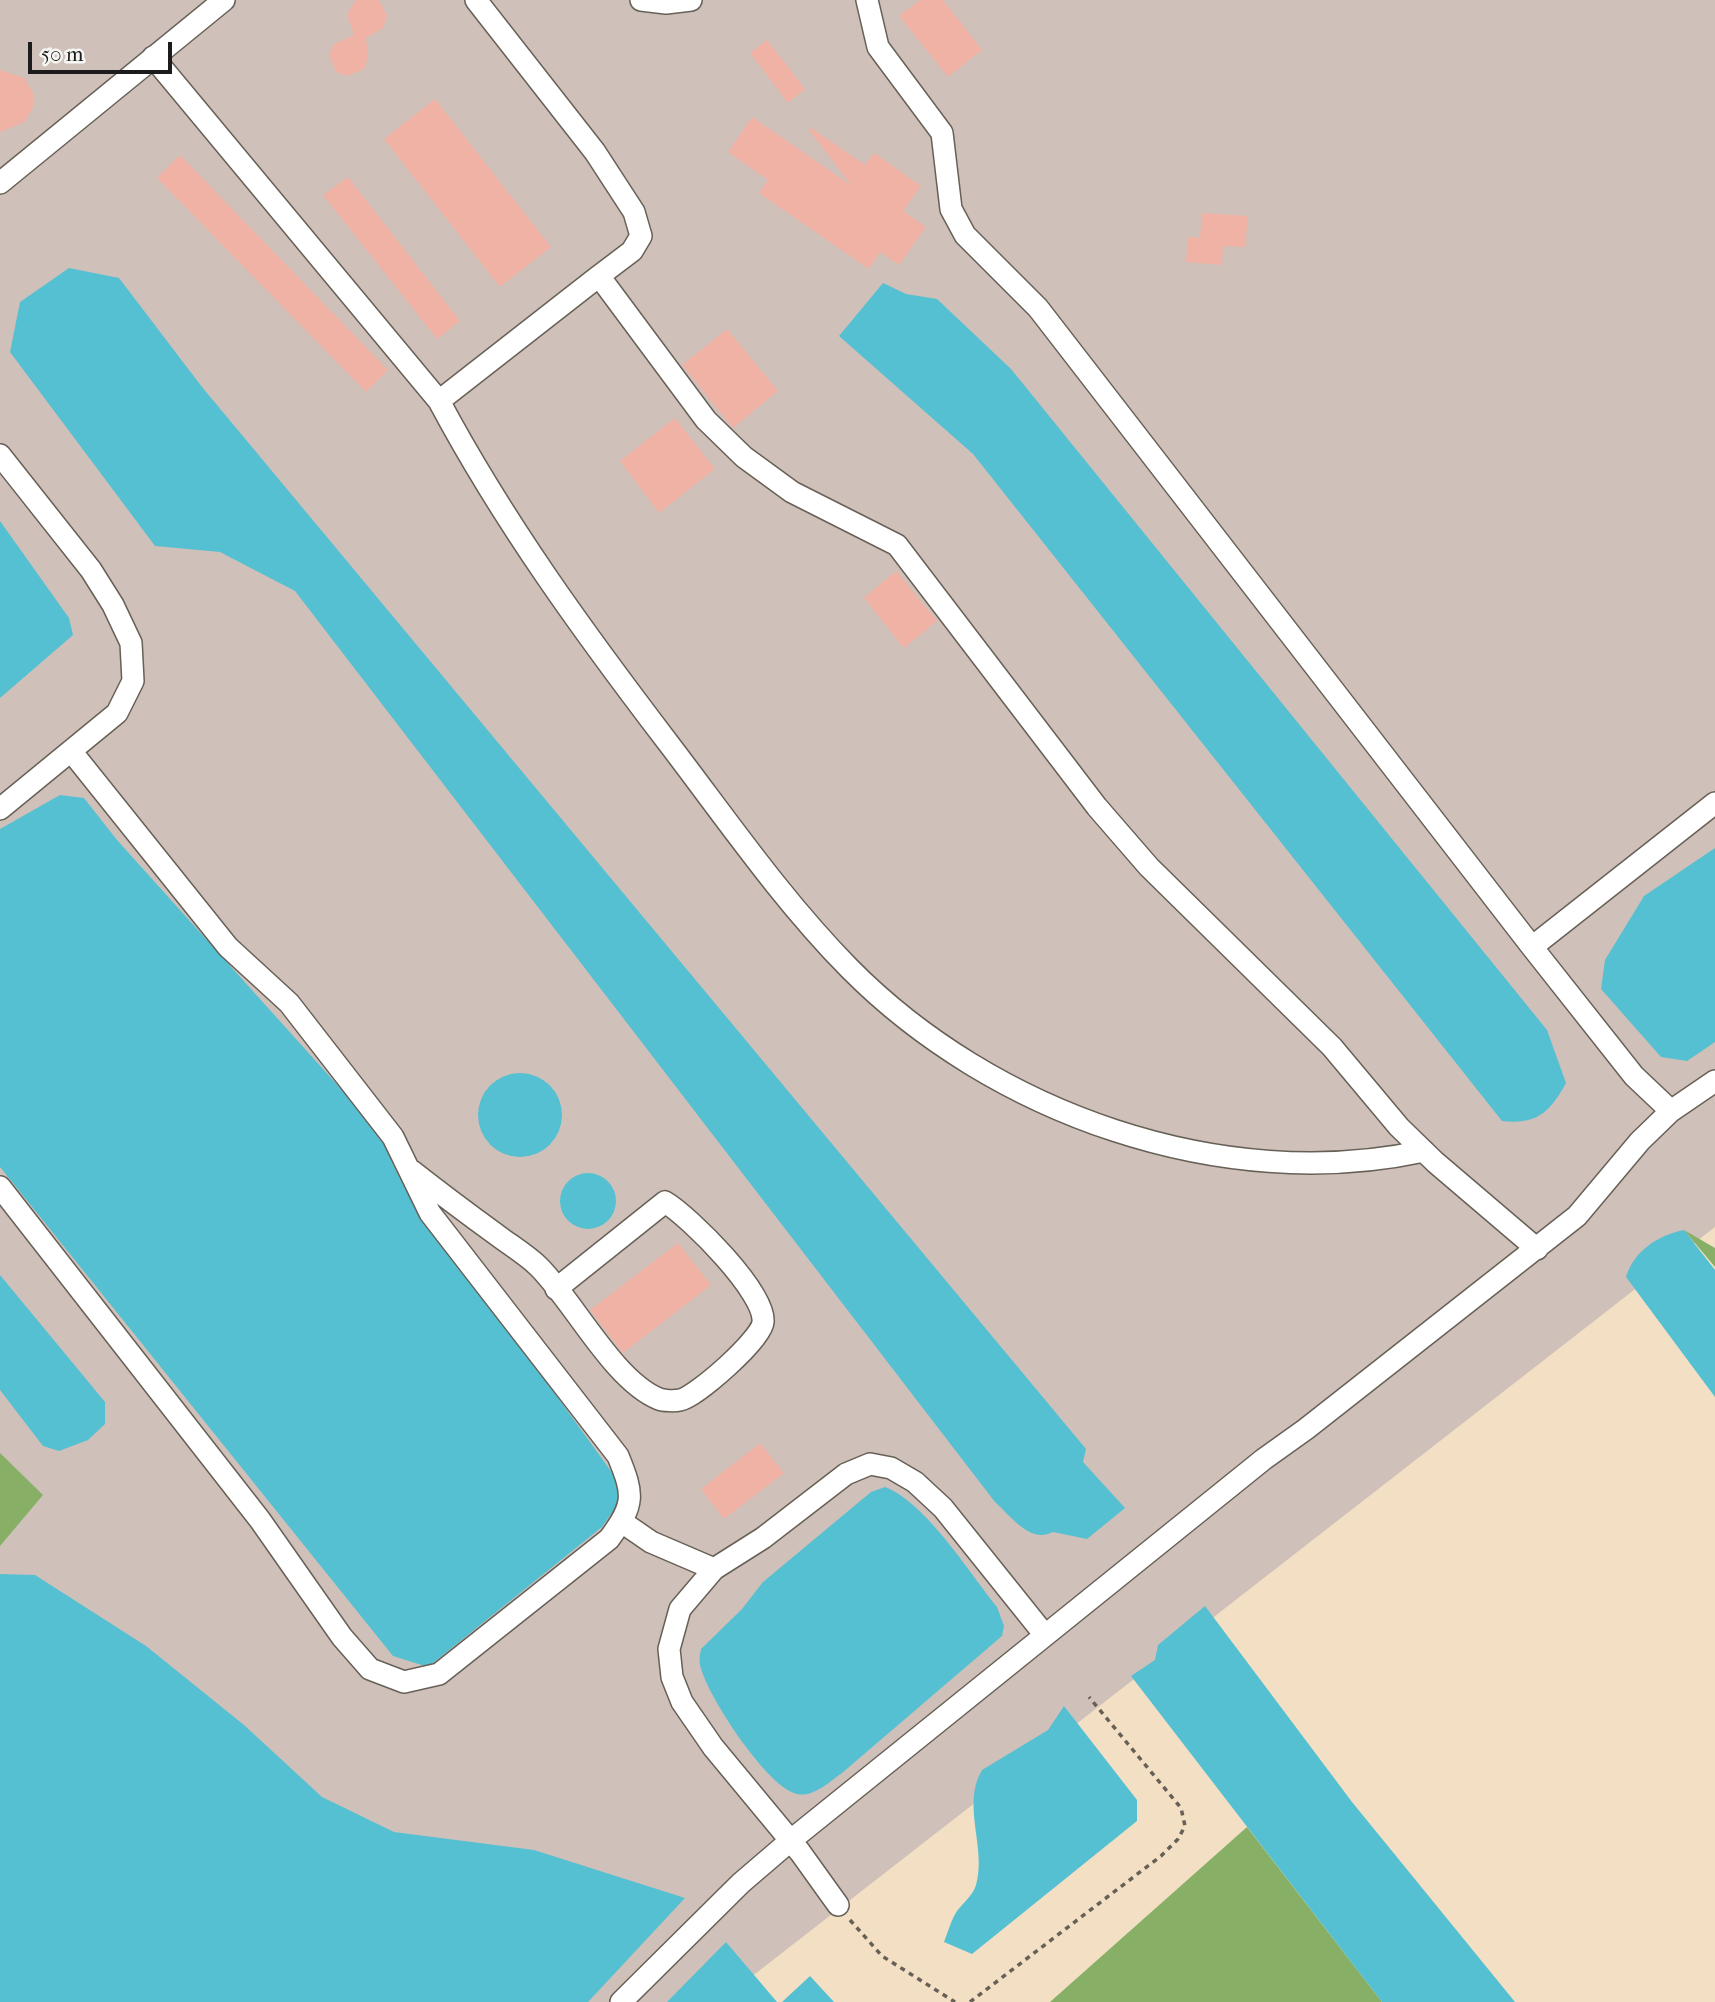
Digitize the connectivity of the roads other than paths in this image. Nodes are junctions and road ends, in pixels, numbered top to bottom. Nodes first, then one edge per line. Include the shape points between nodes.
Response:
1 (224, 0) edge
2 (476, 0) edge
3 (641, 0) edge
4 (691, 0) edge
5 (867, 0) edge
6 (153, 57) junction
7 (0, 155) edge
8 (18, 167) junction
9 (0, 183) edge
10 (599, 276) junction
11 (439, 401) junction
12 (0, 455) edge
13 (71, 751) junction
14 (1715, 803) edge
15 (0, 809) edge
16 (1532, 947) junction
17 (1715, 1081) edge
18 (1671, 1111) junction
19 (1424, 1151) junction
20 (407, 1168) junction
21 (0, 1187) edge
22 (1537, 1249) junction
23 (556, 1289) junction
24 (622, 1522) junction
25 (714, 1569) junction
26 (1044, 1634) junction
27 (790, 1841) junction
28 (838, 1905) road end
29 (621, 2002) edge

1 - 6 lane
2 - 10 lane via 595,152 634,212 641,236 632,251
3 - 4 lane
5 - 16 lane via 878,47 942,133 951,209 965,235 1038,308
6 - 8 lane
6 - 11 lane
7 - 8 lane
8 - 9 lane
10 - 11 lane
10 - 19 lane via 706,420 744,457 792,492 897,545 1073,776 1149,867 1332,1047
11 - 19 lane via 477,472 551,584 769,876 849,968 935,1041 1033,1096 1147,1140 1285,1163 1378,1161
12 - 13 lane via 90,570 131,643 133,681 117,713
13 - 15 lane
13 - 20 lane via 228,947 289,1003 393,1137
14 - 16 lane
16 - 18 lane via 1634,1076
17 - 18 lane
18 - 22 lane via 1577,1216
19 - 22 lane
20 - 23 lane via 538,1267
20 - 24 lane via 430,1213 618,1456 632,1491
21 - 24 lane via 370,1669 404,1682 439,1674 609,1539
22 - 26 lane
23 - 23 lane via 665,1202 705,1234 738,1274 762,1309 763,1323 747,1350 682,1400 661,1400 635,1384
24 - 25 lane via 652,1542
25 - 26 lane via 846,1474 870,1464 891,1468 915,1482 943,1508
25 - 27 lane via 680,1609 669,1649 672,1677 682,1702 713,1748
26 - 27 lane
27 - 28 lane
27 - 29 lane

